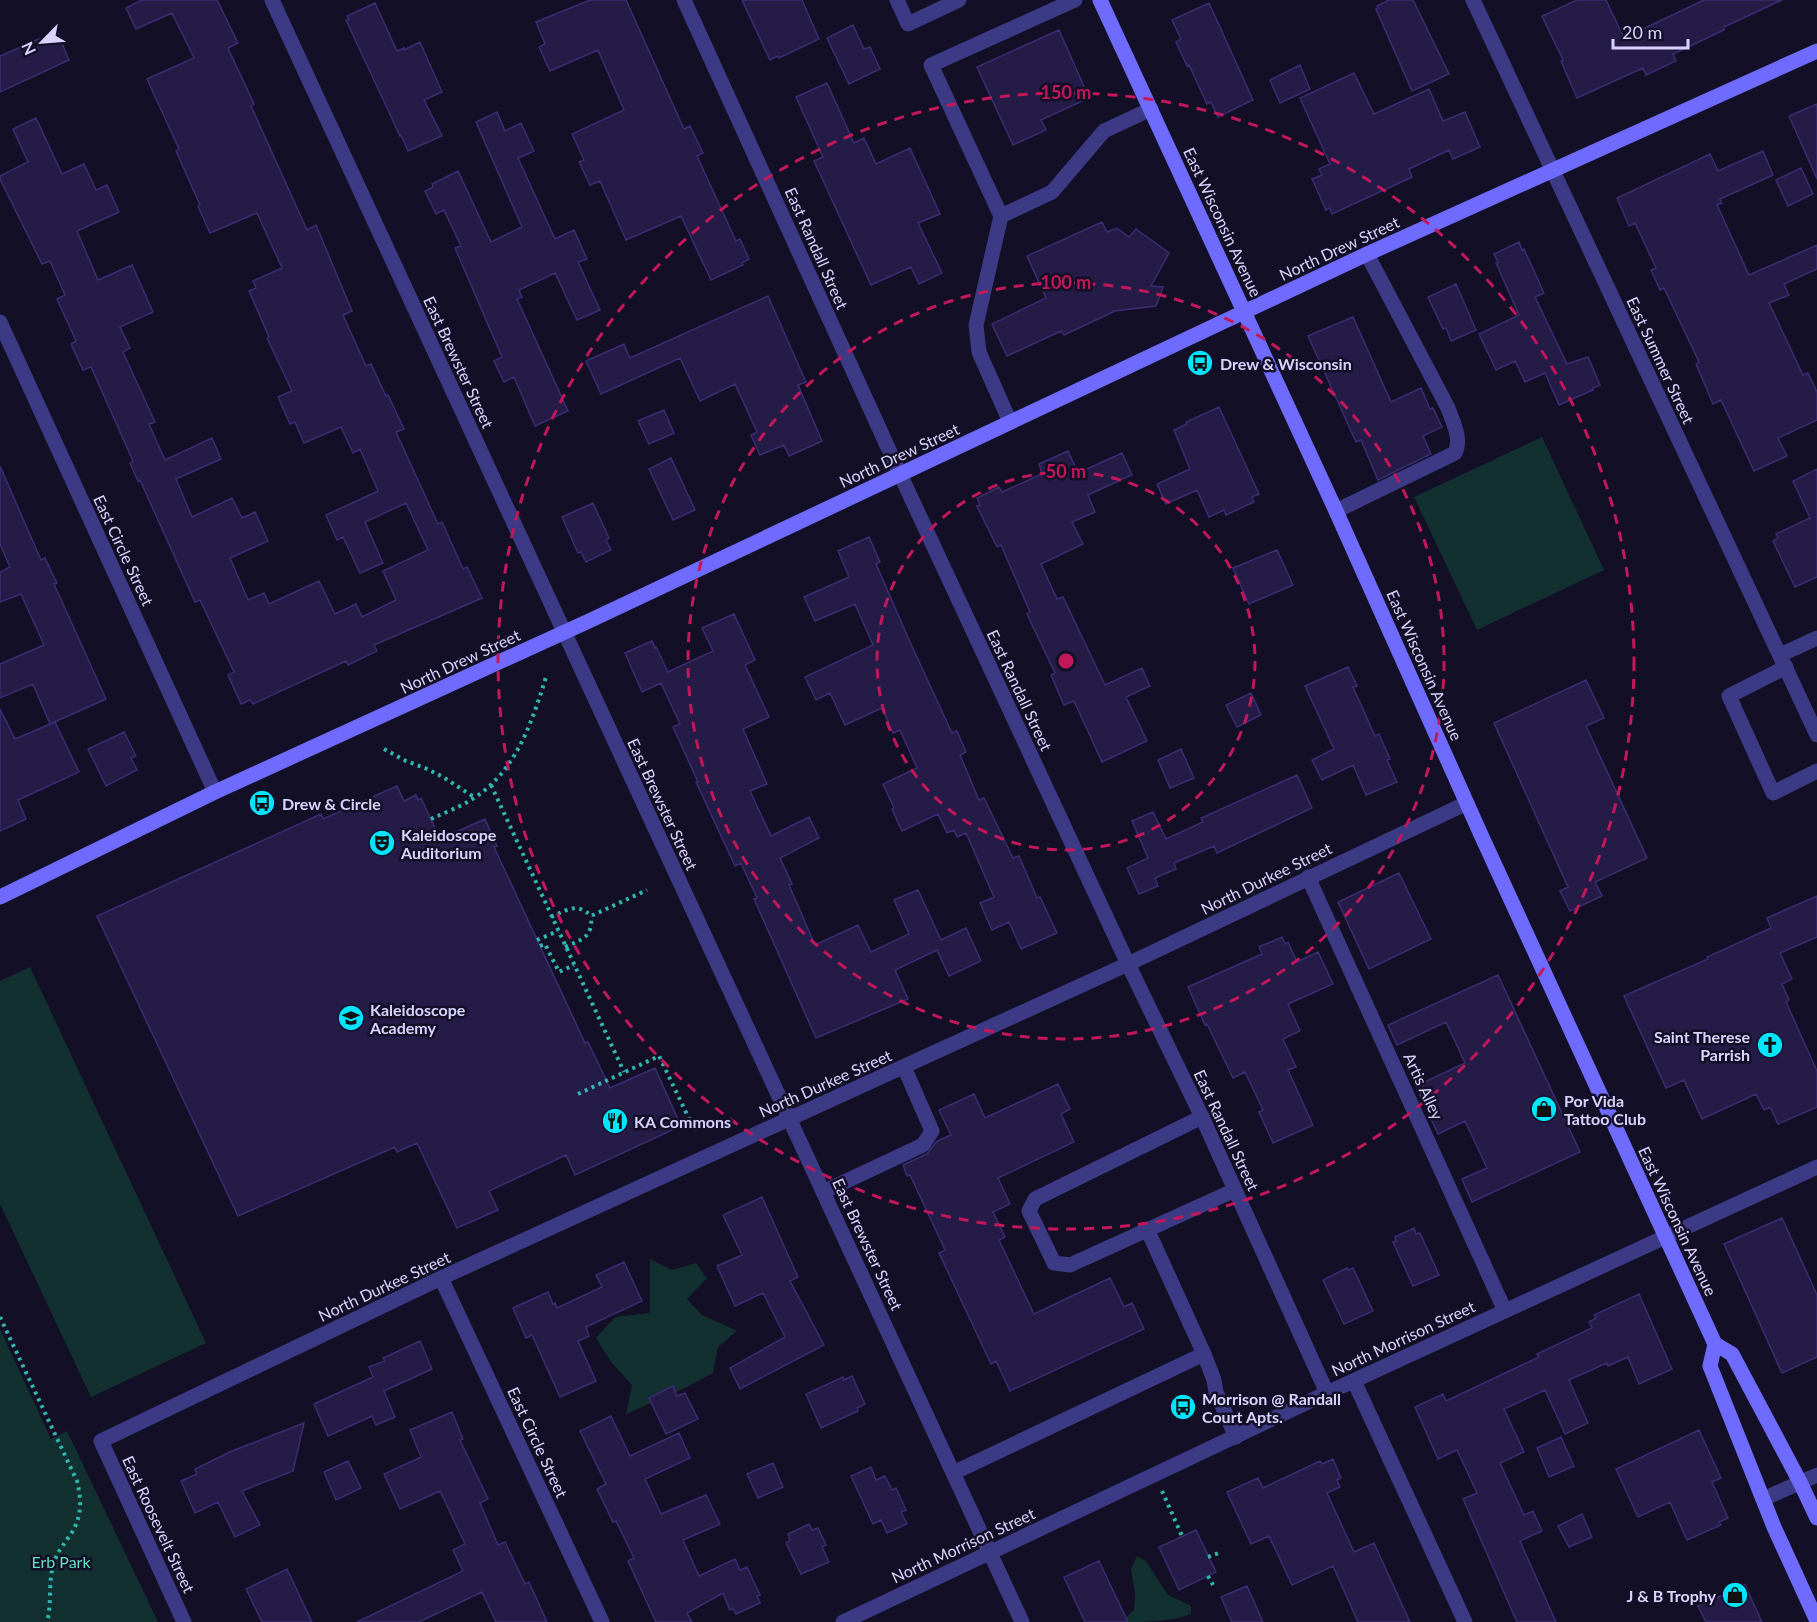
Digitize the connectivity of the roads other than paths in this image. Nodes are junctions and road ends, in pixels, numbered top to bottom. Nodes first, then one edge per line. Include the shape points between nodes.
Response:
1 (272, 0) edge
2 (684, 0) edge
3 (897, 0) edge
4 (959, 0) edge
5 (1075, 0) edge
6 (1100, 0) edge
7 (1473, 0) edge
8 (1817, 51) edge
9 (1151, 109) junction
10 (1553, 172) junction
11 (1001, 216) junction
12 (1367, 254) junction
13 (1245, 312) junction
14 (0, 322) edge
15 (1010, 422) junction
16 (900, 474) junction
17 (1336, 511) junction
18 (564, 633) junction
19 (1817, 638) edge
20 (1783, 661) junction
21 (1817, 735) edge
22 (1817, 771) edge
23 (215, 792) junction
24 (1467, 803) junction
25 (1308, 877) junction
26 (0, 897) edge
27 (1128, 964) junction
28 (904, 1067) junction
29 (1202, 1117) junction
30 (789, 1119) junction
31 (1817, 1167) edge
32 (1235, 1190) junction
33 (823, 1192) junction
34 (1148, 1231) junction
35 (1666, 1238) junction
36 (441, 1278) junction
37 (1505, 1311) junction
38 (1715, 1344) junction
39 (1204, 1354) junction
40 (1354, 1381) junction
41 (1327, 1393) junction
42 (1236, 1437) junction
43 (101, 1441) joint
44 (953, 1473) junction
45 (1817, 1475) edge
46 (1800, 1482) junction
47 (1763, 1499) junction
48 (1817, 1518) edge
49 (990, 1553) junction
50 (1817, 1621) edge
51 (184, 1622) edge
52 (602, 1622) edge
53 (843, 1622) edge
54 (1022, 1622) edge
55 (1464, 1622) edge

1 - 18 street, East Brewster Street
2 - 16 street, East Randall Street
3 - 4 street via 908,24
5 - 11 street via 931,65
6 - 9 street, East Wisconsin Avenue
7 - 10 street, East Summer Street
8 - 10 street, North Drew Street
9 - 11 street via 1104,131 1052,192
9 - 13 street, East Wisconsin Avenue
10 - 12 street, North Drew Street
10 - 20 street, East Summer Street
11 - 15 street via 976,326 979,352
12 - 13 street, North Drew Street
12 - 17 street via 1448,408 1458,446 1455,453
13 - 15 street, North Drew Street
13 - 17 street, East Wisconsin Avenue
14 - 23 street, East Circle Street
15 - 16 street, North Drew Street
16 - 18 street, North Drew Street
16 - 27 street, East Randall Street
17 - 24 street, East Wisconsin Avenue
18 - 23 street, North Drew Street
18 - 30 street, East Brewster Street
19 - 20 street
20 - 21 street, East Summer Street
20 - 22 street via 1730,696 1773,793
23 - 26 street, North Drew Street
24 - 25 street, North Durkee Street
24 - 35 street, East Wisconsin Avenue
25 - 27 street, North Durkee Street
25 - 37 street, Artis Alley
27 - 28 street, North Durkee Street
27 - 29 street, East Randall Street
28 - 30 street, North Durkee Street
28 - 33 street via 932,1131 923,1145
29 - 32 street, East Randall Street
29 - 34 street via 1035,1199 1029,1211 1054,1263 1070,1265
30 - 33 street, East Brewster Street
30 - 36 street, North Durkee Street
31 - 35 street, North Morrison Street
32 - 34 street
32 - 41 street, East Randall Street
33 - 44 street, East Brewster Street
34 - 39 street
35 - 37 street, North Morrison Street
35 - 38 street, East Wisconsin Avenue
36 - 43 street, North Durkee Street
36 - 52 street, East Circle Street
37 - 40 street, North Morrison Street
38 - 46 street, East Wisconsin Avenue via 1732,1354
38 - 47 street, East Wisconsin Avenue via 1710,1366
39 - 42 street
39 - 44 street
40 - 41 street, North Morrison Street
40 - 55 street
41 - 42 street, North Morrison Street
42 - 49 street, North Morrison Street
43 - 51 street, East Roosevelt Street
44 - 49 street, East Brewster Street
45 - 46 street
46 - 47 street
46 - 48 street, East Wisconsin Avenue
47 - 50 street, East Wisconsin Avenue
49 - 53 street, North Morrison Street
49 - 54 street, East Brewster Street

